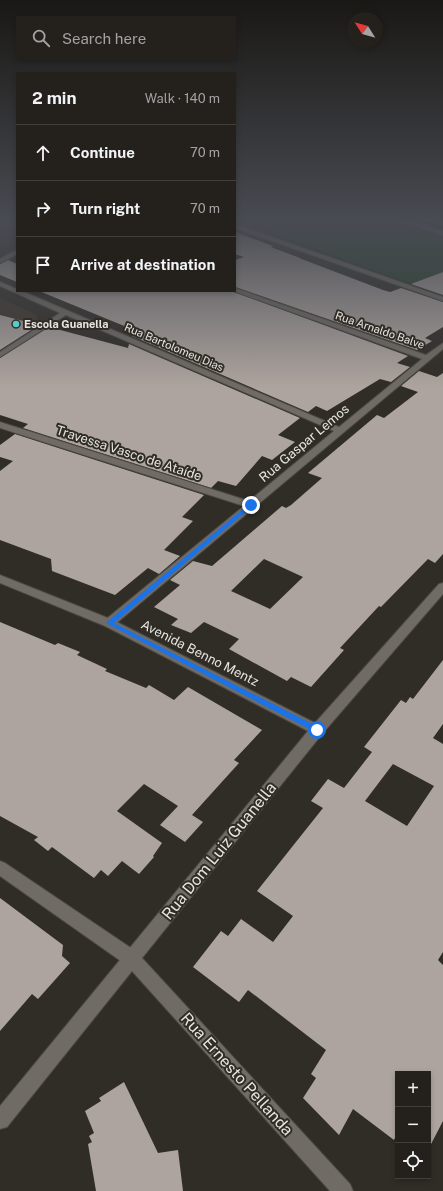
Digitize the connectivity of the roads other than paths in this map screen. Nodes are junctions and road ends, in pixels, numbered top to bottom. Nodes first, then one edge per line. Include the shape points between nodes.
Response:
1 (382, 278) edge
2 (0, 284) edge
3 (236, 290) edge
4 (16, 291) edge
5 (19, 292) edge
6 (443, 299) edge
7 (66, 312) junction
8 (443, 345) edge
9 (0, 355) edge
10 (427, 358) junction
11 (0, 425) edge
12 (340, 431) junction
13 (251, 505) junction
14 (0, 579) edge
15 (443, 587) edge
16 (109, 623) junction
17 (317, 730) junction
18 (0, 868) edge
19 (131, 958) junction
20 (0, 1120) edge
21 (343, 1191) edge

1 - 6 street
2 - 4 street, Rua Bartolomeu Dias
3 - 10 street, Rua Arnaldo Balve
5 - 7 street, Rua Bartolomeu Dias
7 - 9 street
7 - 12 street, Rua Bartolomeu Dias
8 - 10 street, Rua Gaspar Lemos
10 - 12 street, Rua Gaspar Lemos
11 - 13 street, Travessa Vasco de Ataíde
12 - 13 street, Rua Gaspar Lemos
13 - 16 street, Rua Gaspar Lemos
14 - 16 street, Avenida Benno Mentz
15 - 17 street, Rua Dom Luiz Guanella
16 - 17 street, Avenida Benno Mentz
17 - 19 street, Rua Dom Luiz Guanella
18 - 19 street, Rua Ernesto Pellanda
19 - 20 street, Rua Dom Luiz Guanella
19 - 21 street, Rua Ernesto Pellanda

